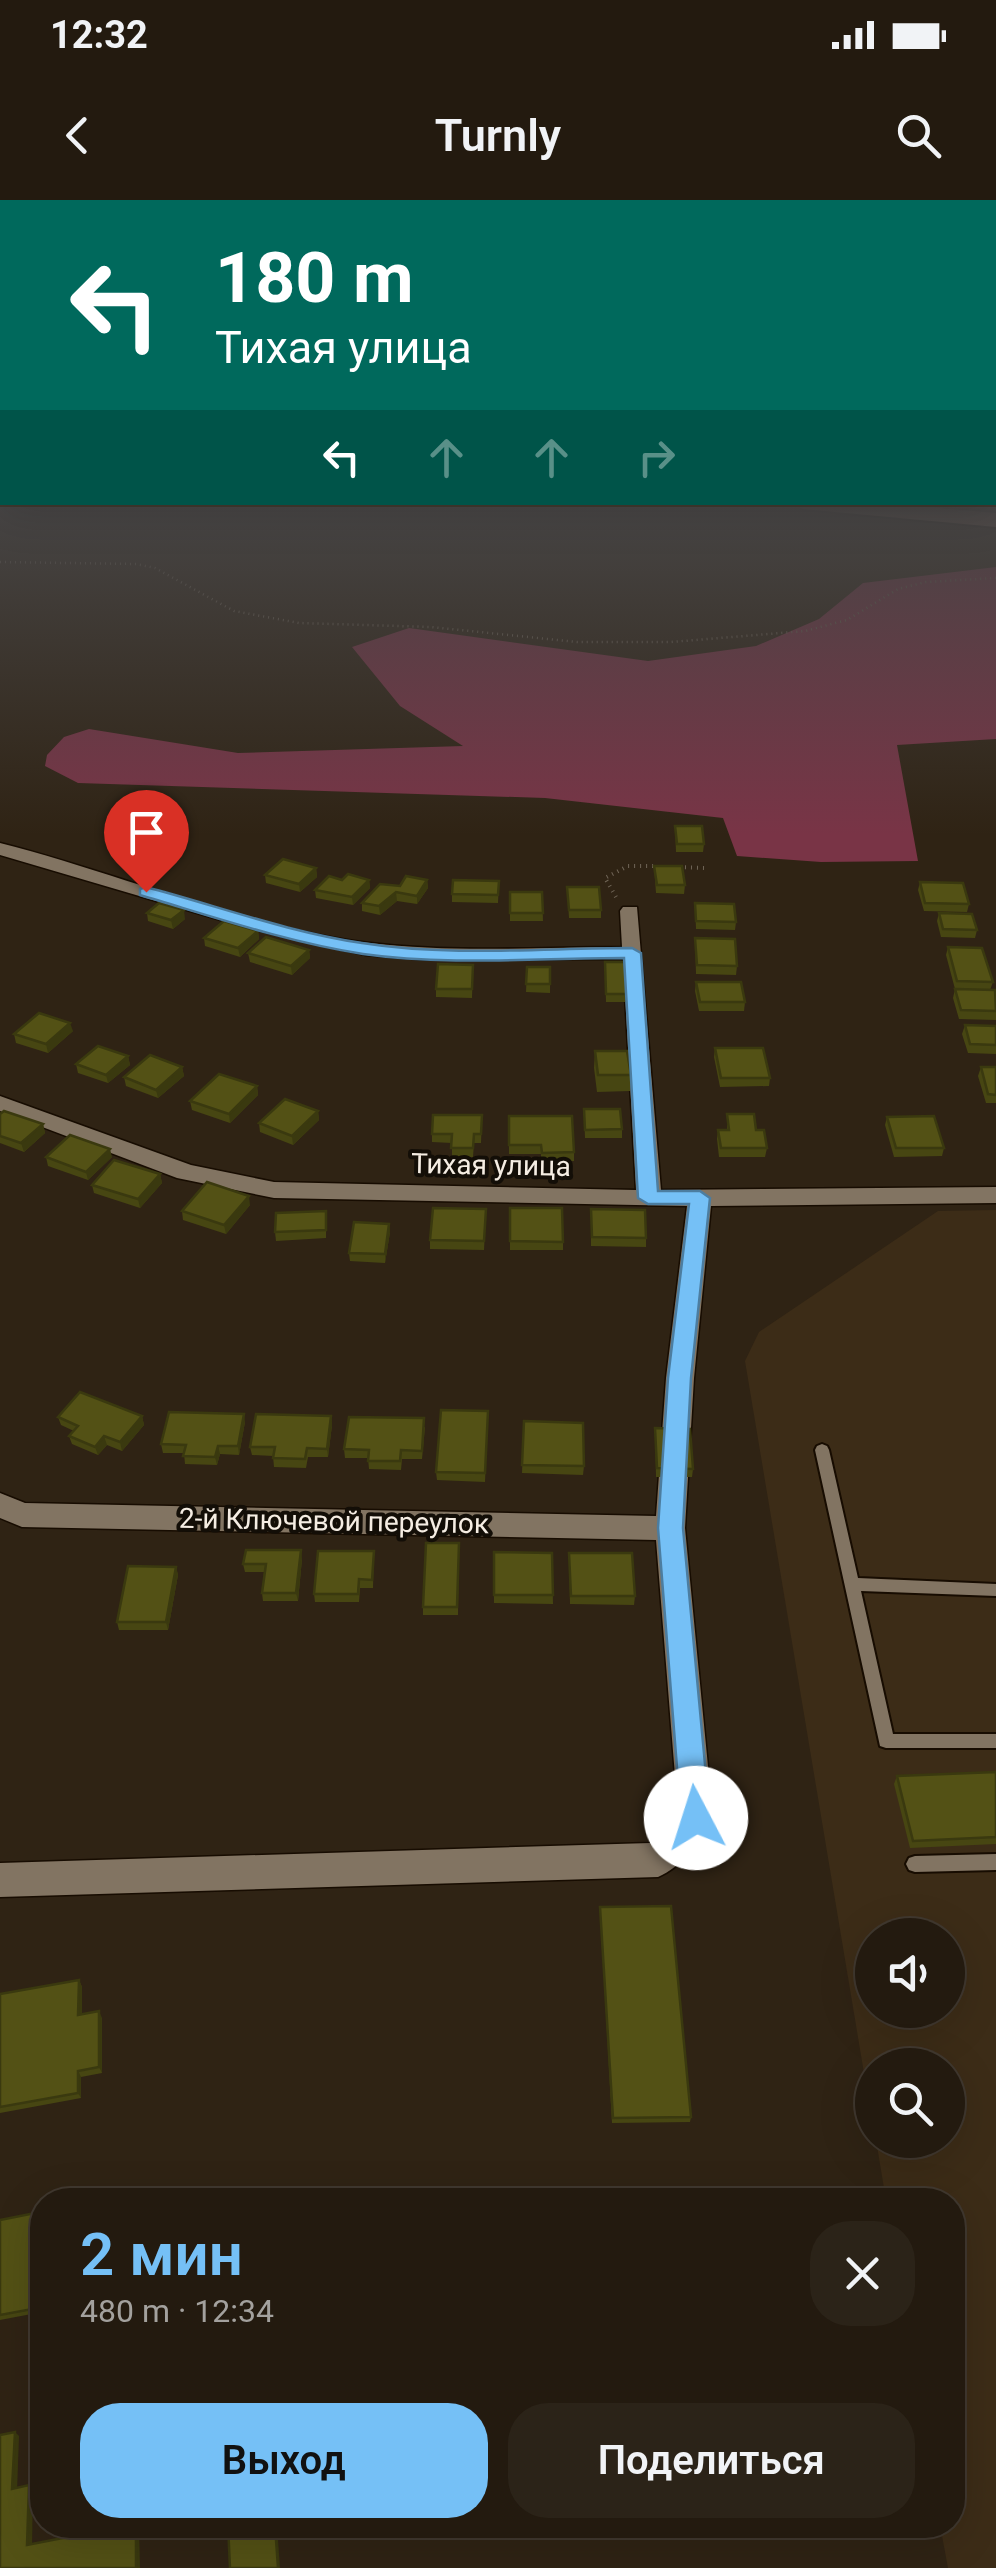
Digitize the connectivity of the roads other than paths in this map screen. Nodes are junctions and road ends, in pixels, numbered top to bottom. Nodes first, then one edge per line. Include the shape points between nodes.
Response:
1 (0, 849) edge
2 (630, 912) road end
3 (632, 953) junction
4 (0, 1102) edge
5 (996, 1195) edge
6 (648, 1198) junction
7 (700, 1198) junction
8 (822, 1450) dead end
9 (0, 1505) edge
10 (670, 1528) junction
11 (852, 1584) junction
12 (996, 1590) edge
13 (996, 1742) edge
14 (996, 1862) edge
15 (915, 1864) dead end
16 (0, 1880) edge

1 - 3 street via 255,924 366,949
2 - 3 street
3 - 6 street
4 - 6 street, Тихая улица via 186,1172 274,1190
5 - 7 street, Тихая улица
6 - 7 street, Тихая улица
7 - 10 street
8 - 11 lane
9 - 10 street, 2-й Ключевой переулок via 22,1515
10 - 16 street via 696,1818 658,1860
11 - 12 lane
11 - 13 lane via 886,1741
14 - 15 lane

